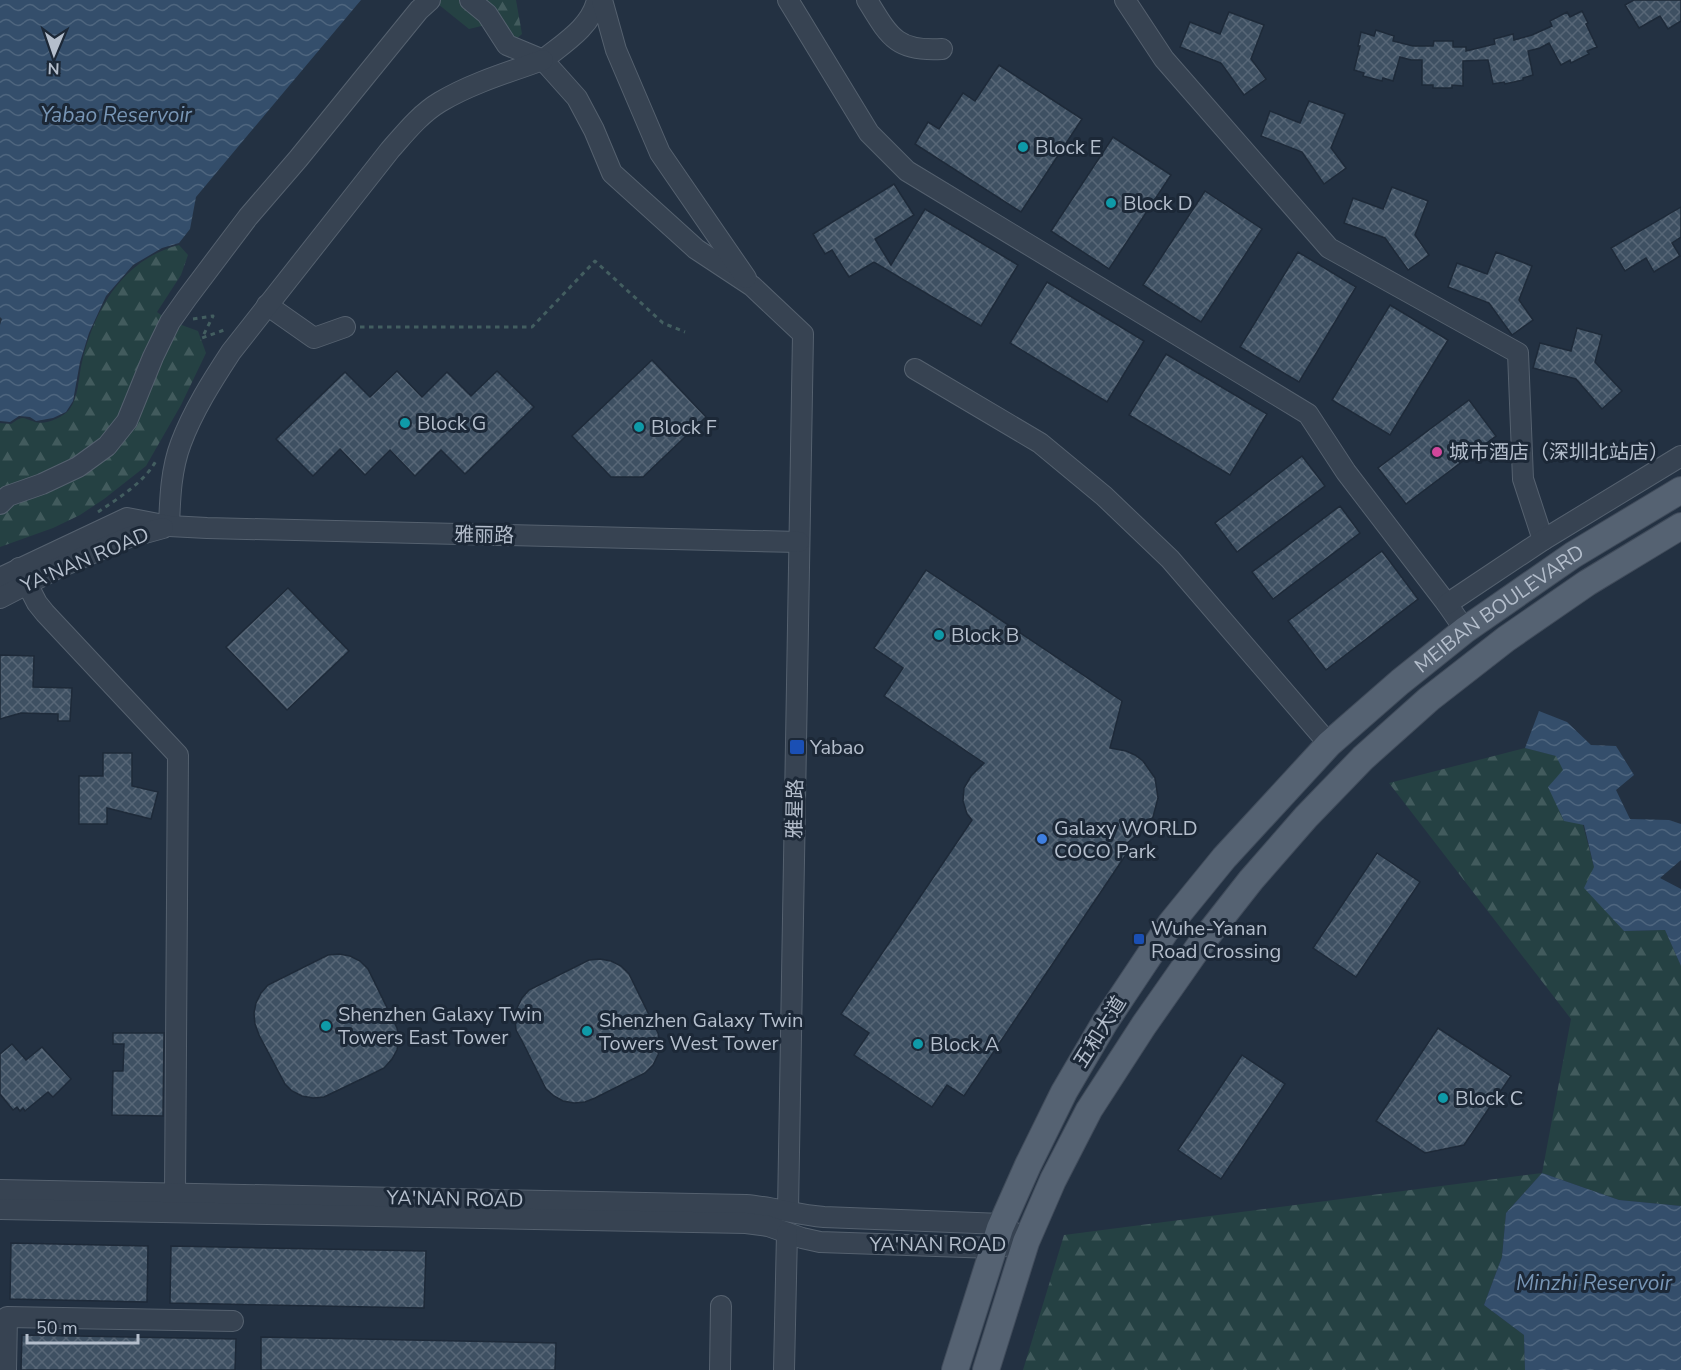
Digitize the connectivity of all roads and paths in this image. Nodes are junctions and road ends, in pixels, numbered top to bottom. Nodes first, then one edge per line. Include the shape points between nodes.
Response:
1 (430, 0) edge
2 (470, 0) edge
3 (597, 0) edge
4 (602, 0) edge
5 (788, 0) edge
6 (867, 0) edge
7 (1125, 0) edge
8 (942, 49) dead end
9 (543, 60) junction
10 (752, 286) junction
11 (267, 305) junction
12 (170, 322) junction
13 (345, 327) joint
14 (685, 332) dead end
15 (229, 334) dead end
16 (915, 369) dead end
17 (162, 450) dead end
18 (1681, 456) edge
19 (1681, 490) edge
20 (0, 504) edge
21 (90, 516) dead end
22 (169, 526) junction
23 (1681, 526) edge
24 (1543, 540) junction
25 (799, 542) junction
26 (23, 576) junction
27 (0, 578) edge
28 (0, 598) edge
29 (1447, 603) junction
30 (1465, 630) junction
31 (1329, 744) junction
32 (1363, 758) joint
33 (0, 1190) edge
34 (175, 1193) junction
35 (0, 1209) edge
36 (788, 1211) junction
37 (1002, 1224) junction
38 (787, 1233) junction
39 (1026, 1242) junction
40 (994, 1248) junction
41 (721, 1306) dead end
42 (233, 1321) dead end
43 (6, 1370) edge
44 (720, 1370) edge
45 (784, 1370) edge
46 (955, 1370) edge
47 (986, 1370) edge

1 - 12 street via 248,217
2 - 9 street via 486,14 507,45
3 - 9 street via 594,12 579,31
4 - 10 street via 616,50 660,153
5 - 29 street via 869,133 907,171 1308,414 1346,472
6 - 8 street via 897,42 914,49
7 - 24 street via 1164,59 1329,248 1518,353 1523,479
9 - 10 street via 577,98 612,173 696,249
9 - 11 street via 439,103 413,124
10 - 25 street, 雅星路 via 803,334
11 - 13 street via 314,338
11 - 22 street via 209,386 181,443 171,491
12 - 15 path via 213,316 202,338 224,330
12 - 20 street via 127,421 107,446 78,467 8,496
13 - 14 path via 532,327 595,261 663,323
16 - 31 street via 1040,443 1104,496 1170,559
17 - 21 path via 151,470
18 - 24 street
19 - 30 main road, MEIBAN BOULEVARD via 1573,555
22 - 25 street, 雅丽路
22 - 26 street, YA'NAN ROAD via 127,518
23 - 32 main road, MEIBAN BOULEVARD via 1587,583 1506,639
24 - 29 street
25 - 36 street, 雅星路
26 - 27 street, YA'NAN ROAD
26 - 28 street, YA'NAN ROAD
26 - 34 street via 45,613 178,755
29 - 30 street
30 - 31 main road, MEIBAN BOULEVARD
31 - 37 main road, 五和大道 via 1224,858 1171,923 1064,1092
32 - 39 main road, 五和大道 via 1251,880 1144,1025 1089,1110
33 - 34 street, YA'NAN ROAD
34 - 36 street, YA'NAN ROAD via 746,1205
35 - 38 street, YA'NAN ROAD via 746,1223
36 - 37 street, YA'NAN ROAD via 804,1216
37 - 39 street, YA'NAN ROAD
37 - 40 main road, 五和大道
38 - 40 street, YA'NAN ROAD via 820,1242
38 - 45 street
39 - 40 street, YA'NAN ROAD
39 - 47 main road, 五和大道
40 - 46 main road, 五和大道
41 - 44 street
42 - 43 street via 7,1317

